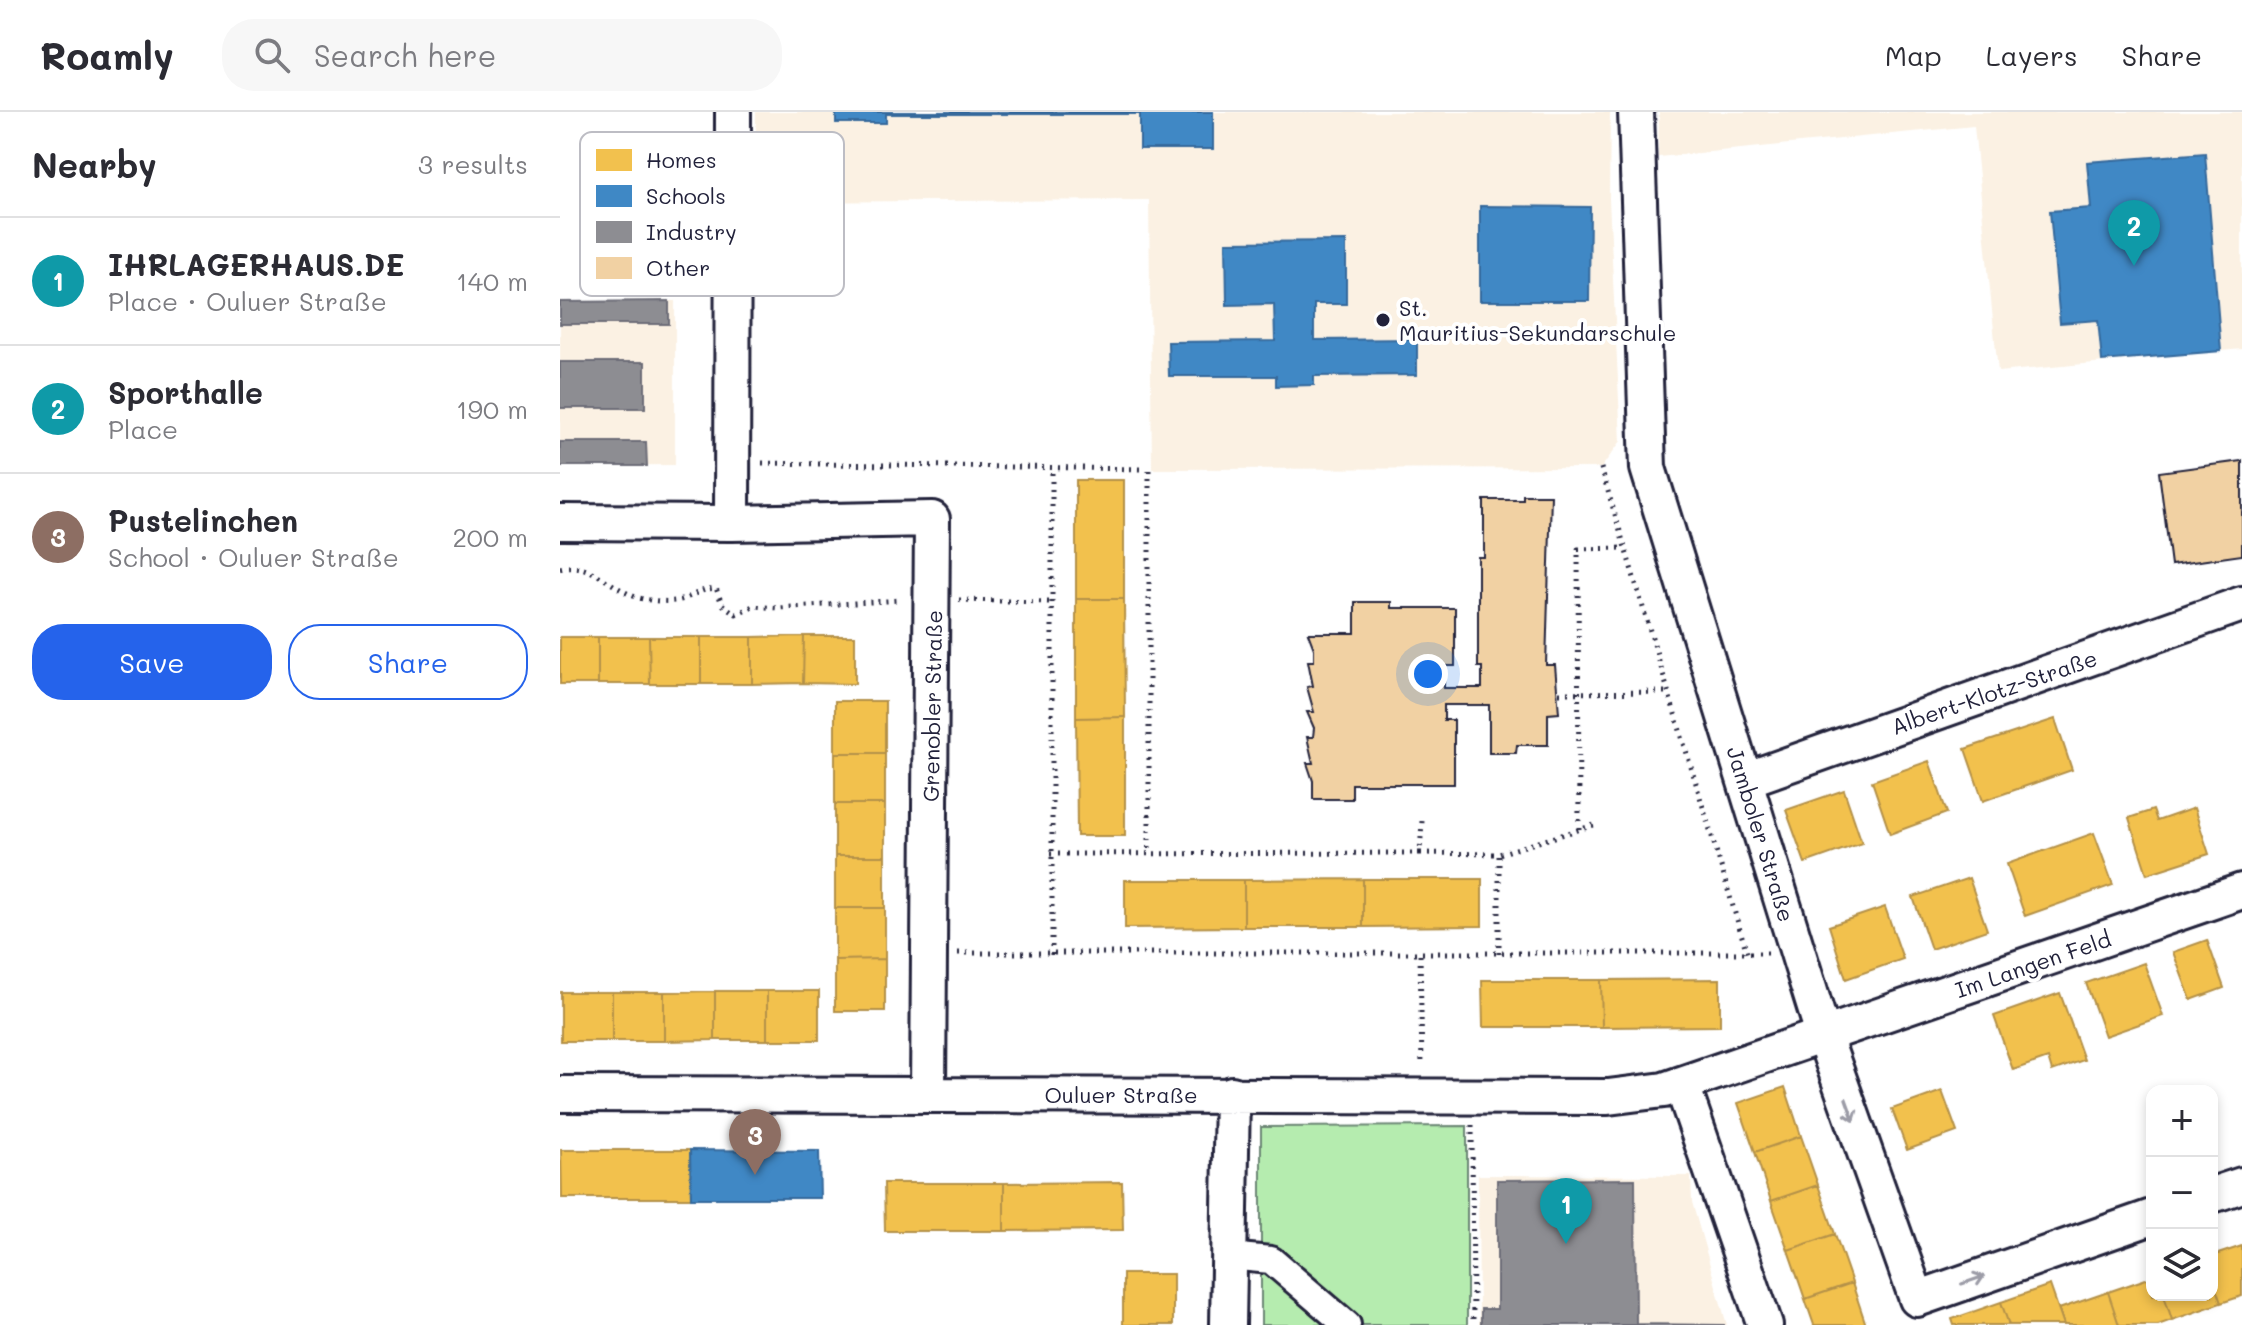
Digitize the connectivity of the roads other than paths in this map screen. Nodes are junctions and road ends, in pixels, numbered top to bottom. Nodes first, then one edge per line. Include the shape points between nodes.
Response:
1 (1636, 112) edge
2 (733, 296) edge
3 (560, 522) edge
4 (732, 523) junction
5 (2242, 604) edge
6 (1745, 780) junction
7 (2242, 891) edge
8 (1824, 1037) junction
9 (1682, 1085) junction
10 (560, 1094) edge
11 (928, 1094) junction
12 (1232, 1094) junction
13 (2242, 1185) edge
14 (2218, 1193) edge
15 (2146, 1219) edge
16 (1228, 1256) junction
17 (1228, 1325) edge
18 (1347, 1325) edge
19 (1765, 1325) edge

1 - 6 street, Jamboler Straße via 1648,468
2 - 4 street
3 - 4 street, Grenobler Straße
4 - 11 street, Grenobler Straße via 932,519
5 - 6 street, Albert-Klotz-Straße
6 - 8 street, Jamboler Straße
7 - 8 street, Im Langen Feld
8 - 9 street, Ouluer Straße
8 -> 15 street, Jamboler Straße via 1917,1299
9 - 12 street, Ouluer Straße via 1608,1097
9 - 19 street
10 - 11 street, Ouluer Straße
11 - 12 street, Ouluer Straße
12 - 16 street
13 - 14 street
16 - 17 street
16 - 18 street via 1271,1260

